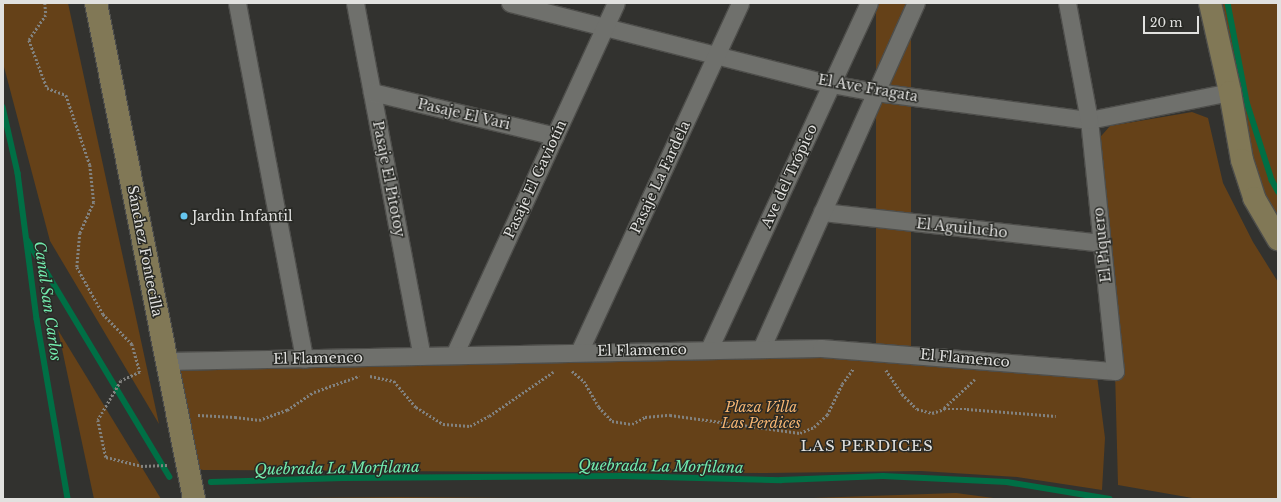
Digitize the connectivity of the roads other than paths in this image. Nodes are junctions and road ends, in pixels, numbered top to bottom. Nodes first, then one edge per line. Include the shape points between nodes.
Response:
1 (96, 3) edge
2 (237, 3) edge
3 (355, 3) edge
4 (510, 3) edge
5 (616, 3) edge
6 (740, 3) edge
7 (869, 3) edge
8 (916, 3) edge
9 (1067, 3) edge
10 (1210, 3) edge
11 (605, 27) junction
12 (716, 55) junction
13 (831, 84) junction
14 (372, 92) junction
15 (876, 92) junction
16 (1230, 92) junction
17 (1089, 120) junction
18 (555, 136) junction
19 (822, 212) junction
20 (1278, 239) edge
21 (1102, 243) junction
22 (708, 349) junction
23 (761, 349) junction
24 (580, 352) junction
25 (454, 355) junction
26 (422, 356) junction
27 (304, 359) junction
28 (167, 361) junction
29 (1115, 371) joint
30 (194, 499) edge

1 - 28 street, Sánchez Fontecilla
2 - 27 street
3 - 14 street, Pasaje El Pitotoy
4 - 11 street, El Ave Fragata
5 - 11 street, Pasaje El Gaviotín
6 - 12 street, Pasaje La Fardela
7 - 13 street, Ave del Trópico
8 - 15 street
9 - 17 street, El Piquero
10 - 16 street
11 - 12 street, El Ave Fragata
11 - 18 street, Pasaje El Gaviotín
12 - 13 street, El Ave Fragata
12 - 24 street, Pasaje La Fardela
13 - 15 street, El Ave Fragata
13 - 22 street, Ave del Trópico
14 - 18 street, Pasaje El Vari
14 - 26 street, Pasaje El Pitotoy
15 - 17 street, El Ave Fragata
15 - 19 street
16 - 17 street, El Ave Fragata
16 - 20 street via 1242,160 1254,198
17 - 21 street, El Piquero
18 - 25 street, Pasaje El Gaviotín
19 - 21 street, El Aguilucho
19 - 23 street
21 - 29 street, El Piquero
22 - 23 street, El Flamenco
22 - 24 street, El Flamenco
23 - 29 street, El Flamenco via 821,348
24 - 25 street, El Flamenco
25 - 26 street, El Flamenco
26 - 27 street, El Flamenco
27 - 28 street, El Flamenco
28 - 30 street, Sánchez Fontecilla

